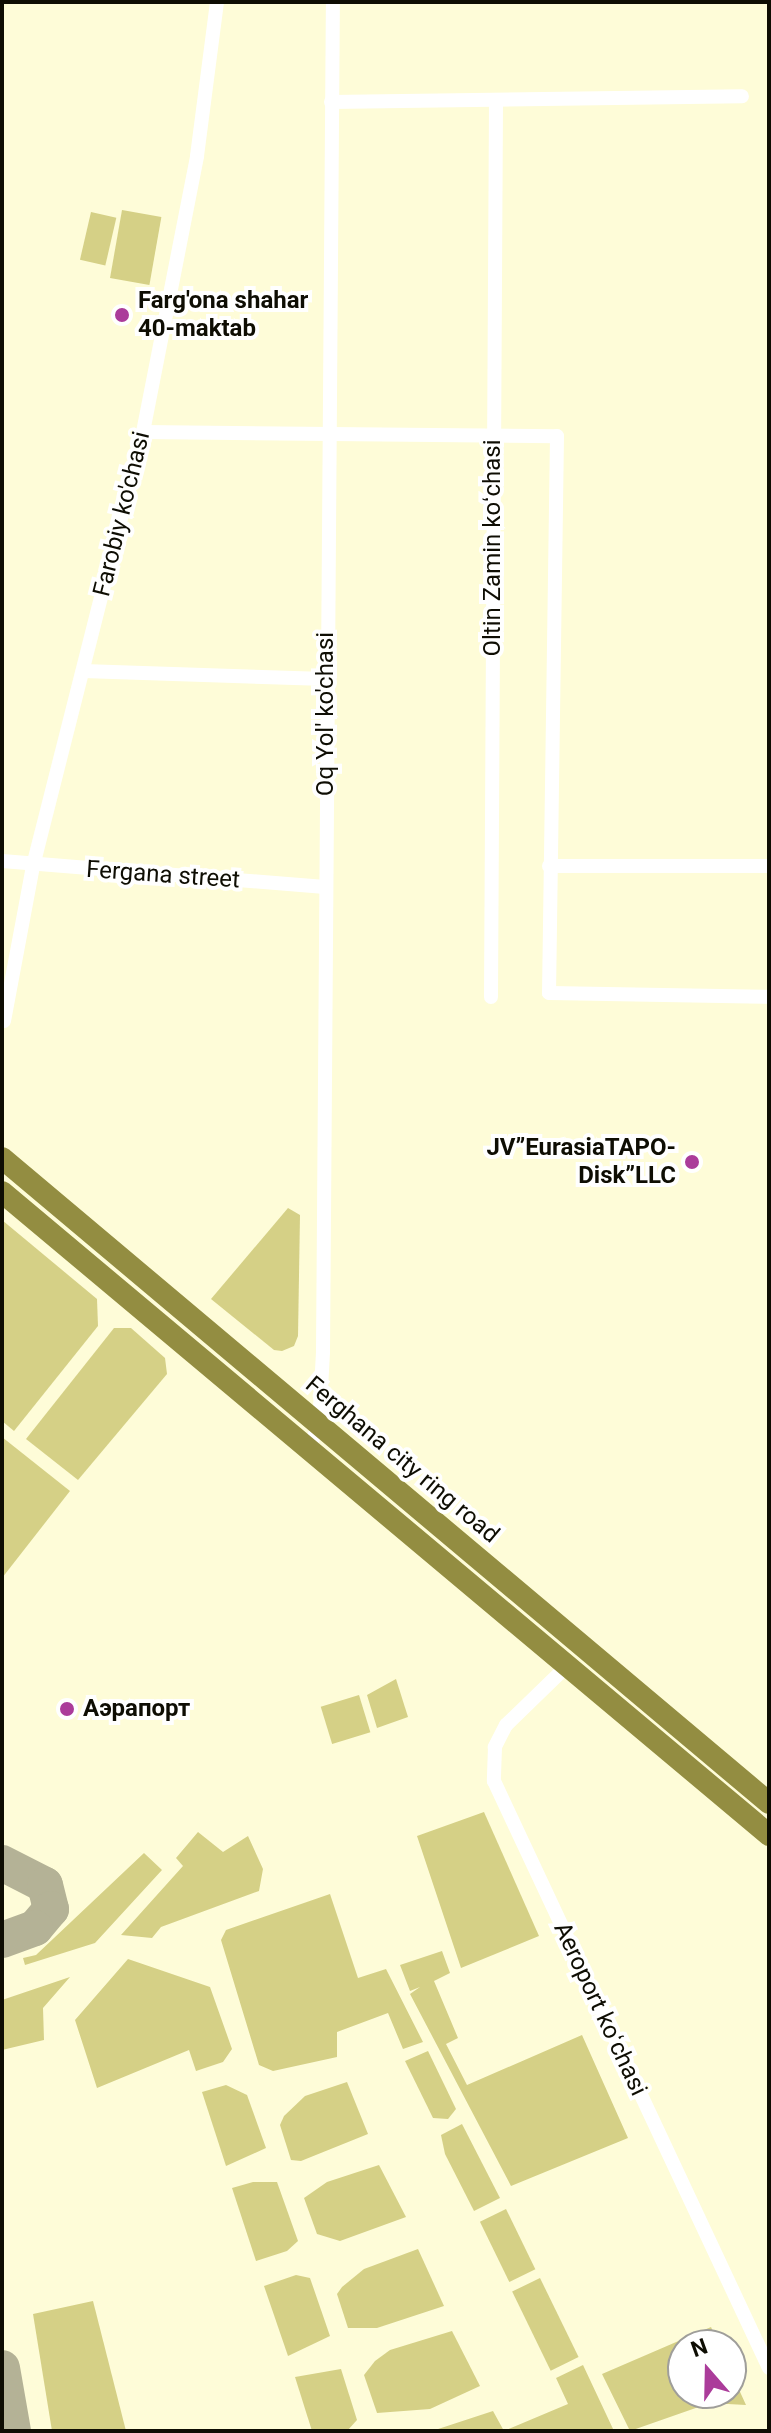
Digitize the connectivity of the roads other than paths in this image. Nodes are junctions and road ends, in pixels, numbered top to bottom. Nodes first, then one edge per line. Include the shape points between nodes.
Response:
1 (217, 2) edge
2 (333, 2) edge
3 (742, 96) dead end
4 (496, 100) junction
5 (331, 102) junction
6 (143, 432) junction
7 (328, 435) junction
8 (494, 436) junction
9 (83, 671) junction
10 (326, 679) junction
11 (2, 861) edge
12 (33, 866) junction
13 (549, 866) junction
14 (769, 866) edge
15 (325, 887) junction
16 (491, 997) dead end
17 (769, 997) edge
18 (4, 1021) dead end
19 (2, 1158) edge
20 (2, 1192) edge
21 (319, 1426) junction
22 (309, 1447) junction
23 (568, 1665) junction
24 (769, 1803) edge
25 (769, 1835) edge
26 (769, 2368) edge

1 - 6 street, Farobiy ko'chasi via 197,156
2 - 5 street, Oq Yol' ko'chasi
3 - 4 street
4 - 5 street
4 - 8 street, Oltin Zamin koʻchasi
5 - 7 street, Oq Yol' ko'chasi
6 - 7 street
6 - 9 street, Farobiy ko'chasi
7 - 8 street
7 - 10 street, Oq Yol' ko'chasi
8 - 13 street via 557,436
8 - 16 street, Oltin Zamin koʻchasi
9 - 10 street
9 - 12 street, Farobiy ko'chasi
10 - 15 street, Oq Yol' ko'chasi
11 - 12 street, Fergana street
12 - 15 street, Fergana street
12 - 18 street, Farobiy ko'chasi
13 - 14 street
13 - 17 street via 549,993
15 - 21 street, Oq Yol' ko'chasi
19 - 21 highway, Ferghana city ring road
20 - 22 highway, Ferghana city ring road
21 - 22 street
21 - 24 highway, Ferghana city ring road
22 - 23 highway, Ferghana city ring road
23 - 25 highway, Ferghana city ring road
23 - 26 street, Aeroport koʻchasi via 506,1725 495,1747 494,1781

